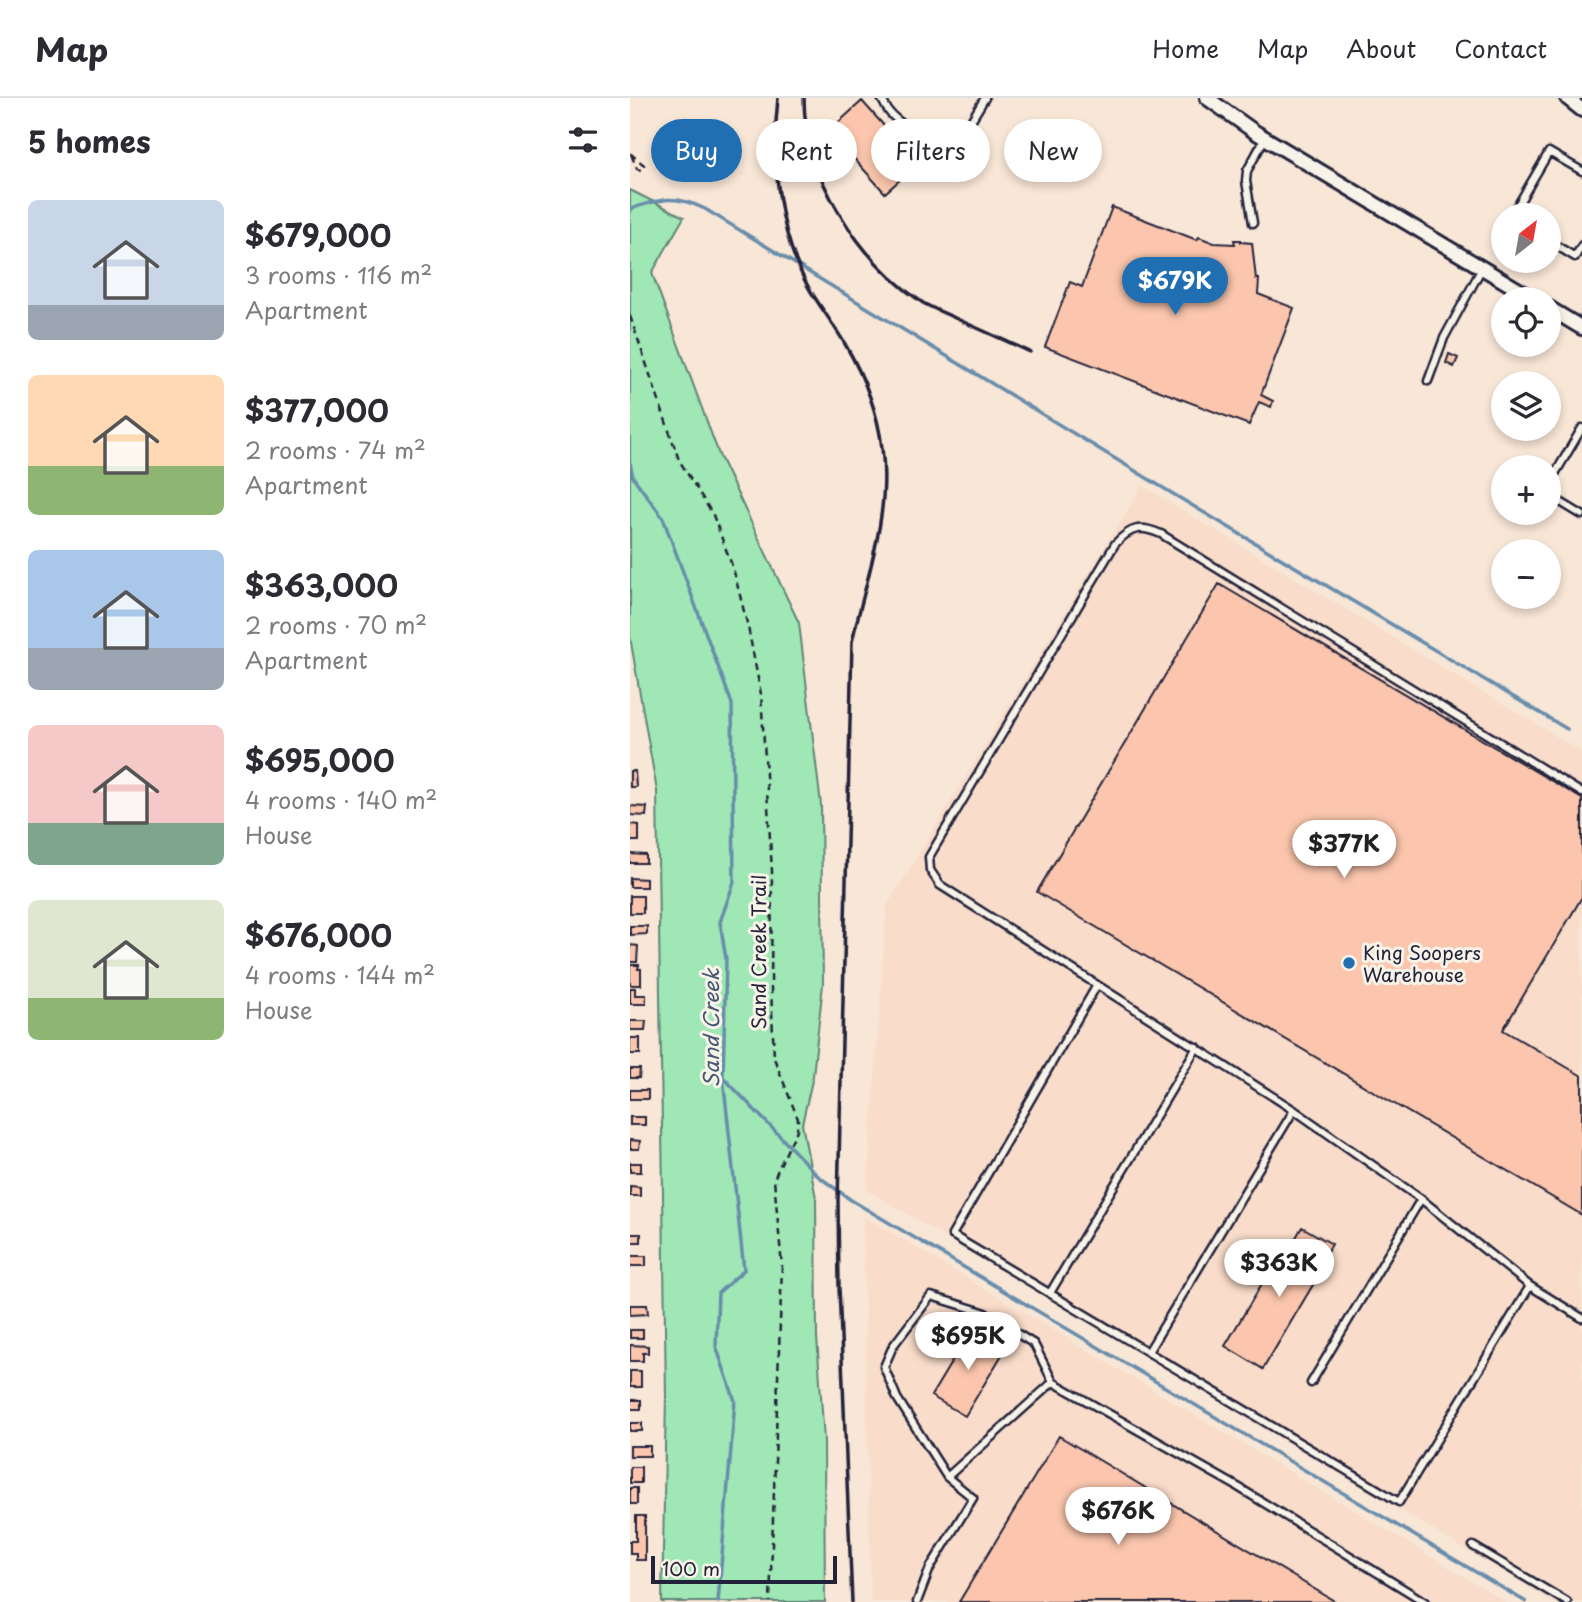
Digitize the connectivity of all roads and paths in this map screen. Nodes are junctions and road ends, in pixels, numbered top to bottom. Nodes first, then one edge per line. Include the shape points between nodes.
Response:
1 (881, 98) edge
2 (985, 98) edge
3 (1207, 98) edge
4 (1567, 98) edge
5 (1582, 110) edge
6 (1265, 138) junction
7 (1582, 171) edge
8 (1519, 203) edge
9 (1253, 223) dead end
10 (1582, 245) edge
11 (1561, 248) edge
12 (1482, 268) junction
13 (1514, 287) edge
14 (1561, 315) edge
15 (630, 316) edge
16 (1582, 328) edge
17 (1428, 381) dead end
18 (1582, 428) edge
19 (1561, 464) edge
20 (1561, 502) edge
21 (1582, 515) edge
22 (1582, 793) edge
23 (1097, 985) junction
24 (1197, 1047) junction
25 (1294, 1110) junction
26 (1421, 1199) junction
27 (1530, 1286) junction
28 (1049, 1293) junction
29 (1582, 1318) edge
30 (1148, 1352) junction
31 (1053, 1382) junction
32 (1311, 1383) dead end
33 (947, 1477) junction
34 (1473, 1546) dead end
35 (770, 1602) edge
36 (917, 1602) edge
37 (1425, 1602) edge
38 (1567, 1602) edge

1 - 2 lane via 910,130 950,140 959,136
3 - 6 street
4 - 5 street
6 - 9 lane via 1247,171
6 - 12 street
7 - 8 lane via 1549,152
10 - 11 lane via 1575,257
12 - 13 street
12 - 17 lane via 1453,319
14 - 16 street
15 - 35 path, Sand Creek Trail via 678,460 713,515 733,568 761,694 772,871 774,1058 798,1125 774,1186 782,1266
18 - 19 lane
20 - 21 lane
22 - 23 lane via 1161,534 1135,529 1115,544 929,858 930,870 940,885
23 - 24 lane
23 - 28 lane via 952,1235
24 - 25 lane
24 - 28 lane
25 - 26 lane
25 - 30 lane
26 - 27 lane
26 - 32 lane
27 - 29 lane
27 - 30 lane via 1399,1502
28 - 30 lane
31 - 33 lane
31 - 33 lane via 1034,1344 983,1312 931,1296 893,1346 884,1367 897,1398
31 - 37 lane via 1238,1487
33 - 36 lane via 973,1498 930,1568
34 - 38 lane

